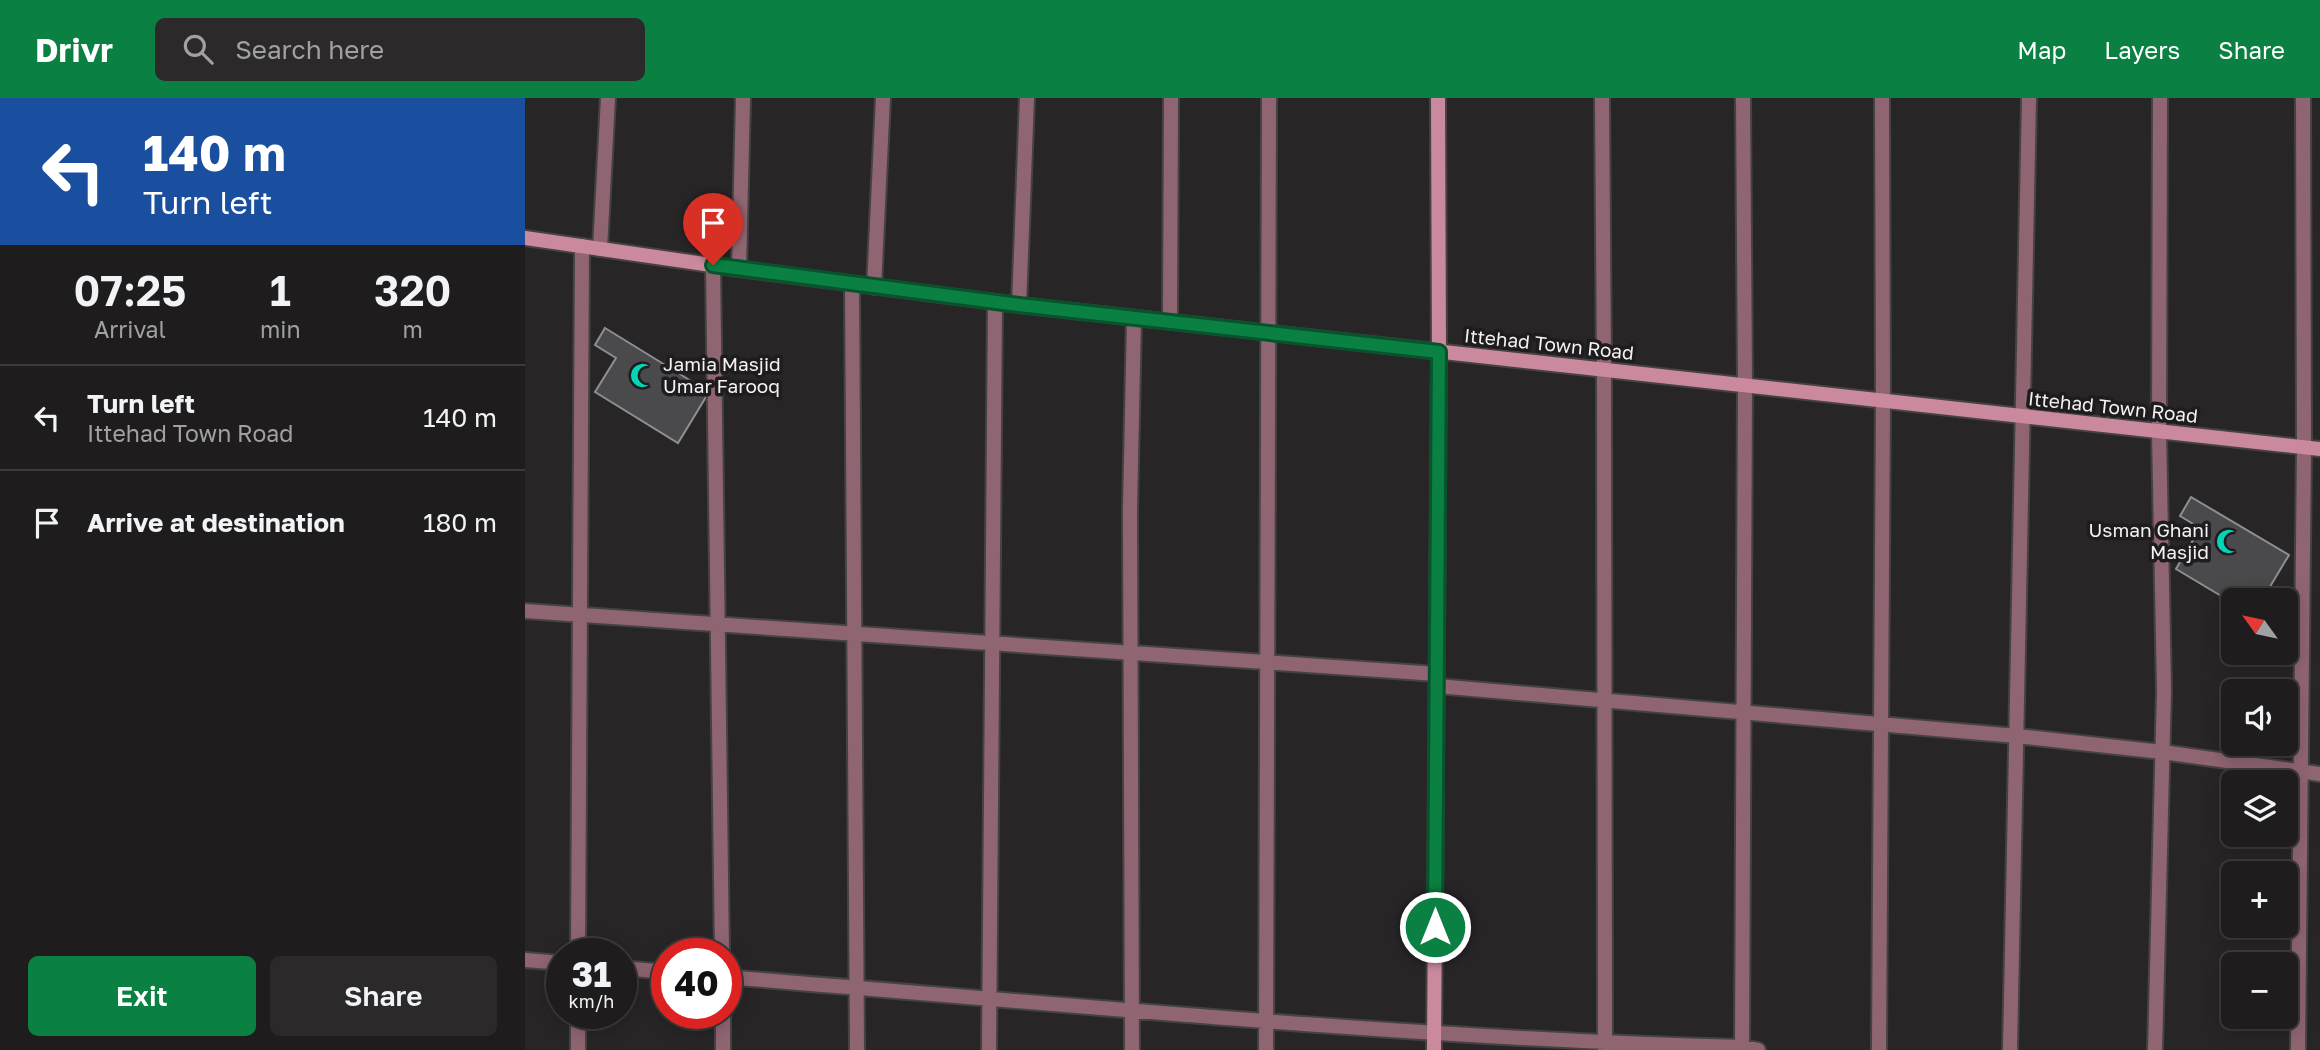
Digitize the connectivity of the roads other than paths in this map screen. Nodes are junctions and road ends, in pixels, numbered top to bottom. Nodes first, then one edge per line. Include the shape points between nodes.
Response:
1 (608, 98) edge
2 (743, 98) edge
3 (883, 98) edge
4 (1027, 98) edge
5 (1171, 98) edge
6 (1269, 98) edge
7 (1438, 98) edge
8 (1602, 98) edge
9 (1743, 98) edge
10 (1882, 98) edge
11 (2029, 98) edge
12 (2159, 98) edge
13 (2303, 98) edge
14 (525, 237) edge
15 (582, 246) junction
16 (600, 249) junction
17 (713, 265) junction
18 (739, 269) junction
19 (852, 284) junction
20 (874, 287) junction
21 (995, 302) junction
22 (1019, 305) junction
23 (1134, 318) junction
24 (1170, 322) junction
25 (1269, 333) junction
26 (1439, 352) junction
27 (1604, 370) junction
28 (1745, 385) junction
29 (1883, 401) junction
30 (2024, 416) junction
31 (2159, 431) junction
32 (2304, 447) junction
33 (2320, 449) edge
34 (525, 611) edge
35 (580, 615) junction
36 (717, 624) junction
37 (854, 634) junction
38 (993, 643) junction
39 (1132, 653) junction
40 (1269, 663) junction
41 (1437, 680) junction
42 (1604, 699) junction
43 (1744, 711) junction
44 (1882, 723) junction
45 (2017, 736) junction
46 (2162, 751) junction
47 (2301, 772) junction
48 (2320, 774) edge
49 (578, 938) edge
50 (722, 938) edge
51 (525, 960) edge
52 (546, 962) edge
53 (742, 977) edge
54 (856, 987) junction
55 (989, 998) junction
56 (1132, 1009) junction
57 (1266, 1020) junction
58 (578, 1029) edge
59 (723, 1029) edge
60 (1434, 1034) junction
61 (1605, 1047) edge
62 (1742, 1048) edge
63 (578, 1050) edge
64 (723, 1050) edge
65 (857, 1050) edge
66 (989, 1050) edge
67 (1132, 1050) edge
68 (1266, 1050) edge
69 (1434, 1050) edge
70 (1758, 1050) edge
71 (1879, 1050) edge
72 (2010, 1050) edge
73 (2155, 1050) edge
74 (2298, 1050) edge

1 - 16 street
2 - 18 street
3 - 20 street
4 - 22 street
5 - 24 street
6 - 25 street
7 - 26 street
8 - 27 street
9 - 28 street
10 - 29 street
11 - 30 street
12 - 31 street
13 - 32 street
14 - 15 street, Ittehad Town Road
15 - 16 street, Ittehad Town Road
15 - 35 street
16 - 17 street, Ittehad Town Road
17 - 18 street, Ittehad Town Road
17 - 36 street
18 - 19 street, Ittehad Town Road
19 - 20 street, Ittehad Town Road
19 - 37 street
20 - 21 street, Ittehad Town Road
21 - 22 street, Ittehad Town Road
21 - 38 street
22 - 23 street, Ittehad Town Road
23 - 24 street, Ittehad Town Road
23 - 39 street
24 - 25 street, Ittehad Town Road
25 - 26 street, Ittehad Town Road
25 - 40 street
26 - 27 street, Ittehad Town Road
26 - 41 street
27 - 28 street, Ittehad Town Road
27 - 42 street
28 - 29 street, Ittehad Town Road
28 - 43 street
29 - 30 street, Ittehad Town Road
29 - 44 street
30 - 31 street, Ittehad Town Road
30 - 45 street
31 - 32 street, Ittehad Town Road
31 - 46 street
32 - 33 street, Ittehad Town Road
32 - 47 street
34 - 35 street
35 - 36 street
35 - 49 street
36 - 37 street
36 - 50 street
37 - 38 street
37 - 54 street
38 - 39 street
38 - 55 street
39 - 40 street
39 - 56 street
40 - 41 street
40 - 57 street
41 - 42 street
41 - 60 street
42 - 43 street
42 - 61 street
43 - 44 street
43 - 62 street
44 - 45 street
44 - 71 street
45 - 46 street
45 - 72 street
46 - 47 street
46 - 73 street
47 - 48 street
47 - 74 street
51 - 52 street
53 - 54 street
54 - 55 street
54 - 65 street
55 - 56 street
55 - 66 street
56 - 57 street
56 - 67 street
57 - 60 street
57 - 68 street
58 - 63 street
59 - 64 street
60 - 61 street
60 - 69 street
61 - 62 street
62 - 70 street

